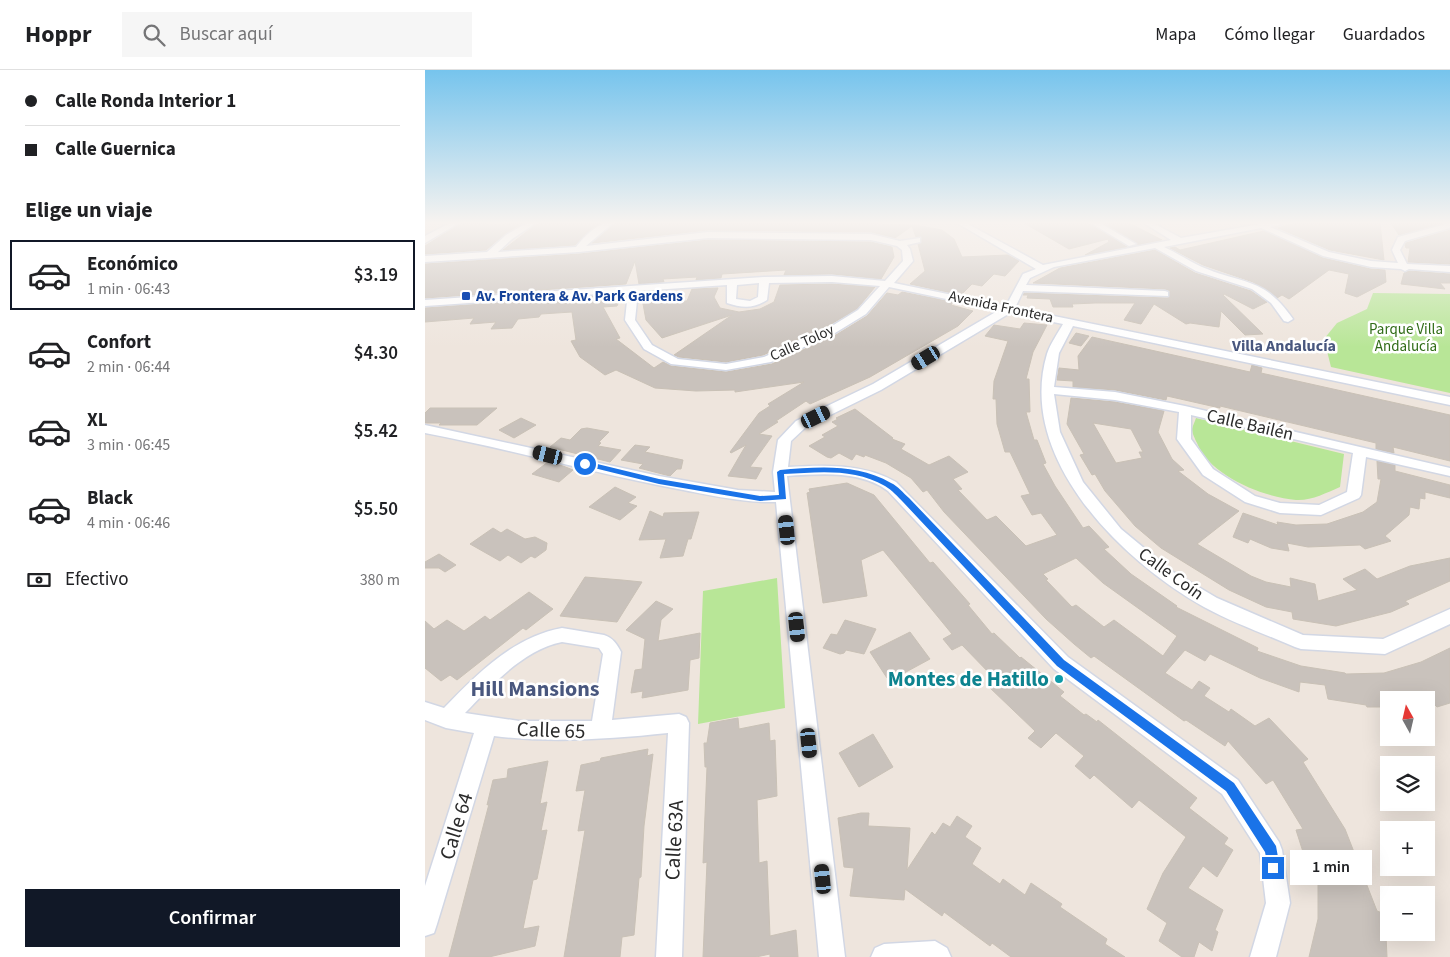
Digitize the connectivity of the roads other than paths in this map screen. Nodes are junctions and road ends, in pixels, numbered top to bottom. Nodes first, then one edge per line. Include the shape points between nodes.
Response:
1 (905, 264) edge
2 (1035, 264) edge
3 (1055, 264) edge
4 (1190, 264) edge
5 (1374, 264) edge
6 (1403, 264) edge
7 (1405, 268) junction
8 (1043, 269) junction
9 (1450, 269) edge
10 (764, 280) junction
11 (732, 282) junction
12 (887, 284) junction
13 (1021, 288) junction
14 (633, 289) junction
15 (1165, 294) dead end
16 (425, 303) edge
17 (1009, 309) junction
18 (1288, 319) dead end
19 (1070, 321) junction
20 (1047, 390) junction
21 (1450, 401) edge
22 (1185, 410) junction
23 (425, 429) edge
24 (1360, 451) junction
25 (780, 472) junction
26 (1450, 472) edge
27 (783, 498) junction
28 (1450, 616) edge
29 (425, 711) edge
30 (446, 719) junction
31 (679, 723) joint
32 (487, 728) junction
33 (599, 731) junction
34 (425, 924) edge
35 (669, 957) edge
36 (832, 957) edge
37 (884, 957) edge
38 (938, 957) edge
39 (1263, 957) edge

1 - 12 street, Calle Toloy
2 - 8 street
3 - 8 street
4 - 18 street via 1255,287 1275,301
5 - 7 street
6 - 7 street
7 - 9 street
8 - 13 street via 1026,276
10 - 11 street, Avenida Frontera
10 - 11 street via 763,298 756,304 745,306 731,302
10 - 12 street, Avenida Frontera via 832,279
11 - 14 street, Avenida Frontera
12 - 14 street, Calle Toloy via 862,312 831,331 767,360 727,367 675,362 648,346 630,320
12 - 17 street, Avenida Frontera
13 - 15 street
13 - 17 street
14 - 16 street, Avenida Frontera
17 - 19 street, Avenida Frontera
17 - 25 street via 877,387 801,424 785,440
19 - 20 street, Calle Coín via 1053,353
19 - 21 street, Avenida Frontera
20 - 22 street, Calle Bailén via 1115,396
20 - 28 street, Calle Coín via 1053,432 1077,484 1116,533 1167,576 1211,603 1301,642 1385,647
22 - 24 street, Calle Bailén
22 - 24 street via 1184,439 1208,472 1250,499 1280,508 1321,510 1354,495
23 - 27 street via 474,437 659,482 760,499
24 - 26 street, Calle Bailén
25 - 27 street
25 - 39 street via 826,469 862,473 889,485 1061,663 1230,787 1271,850 1278,904
27 - 36 street
29 - 30 street, Calle 65
30 - 32 street, Calle 65
30 - 33 street via 472,692 523,650 544,639 562,635 604,642 612,652
31 - 33 street, Calle 65
31 - 35 street, Calle 63A
32 - 33 street, Calle 65
32 - 34 street, Calle 64
37 - 38 street via 935,954

